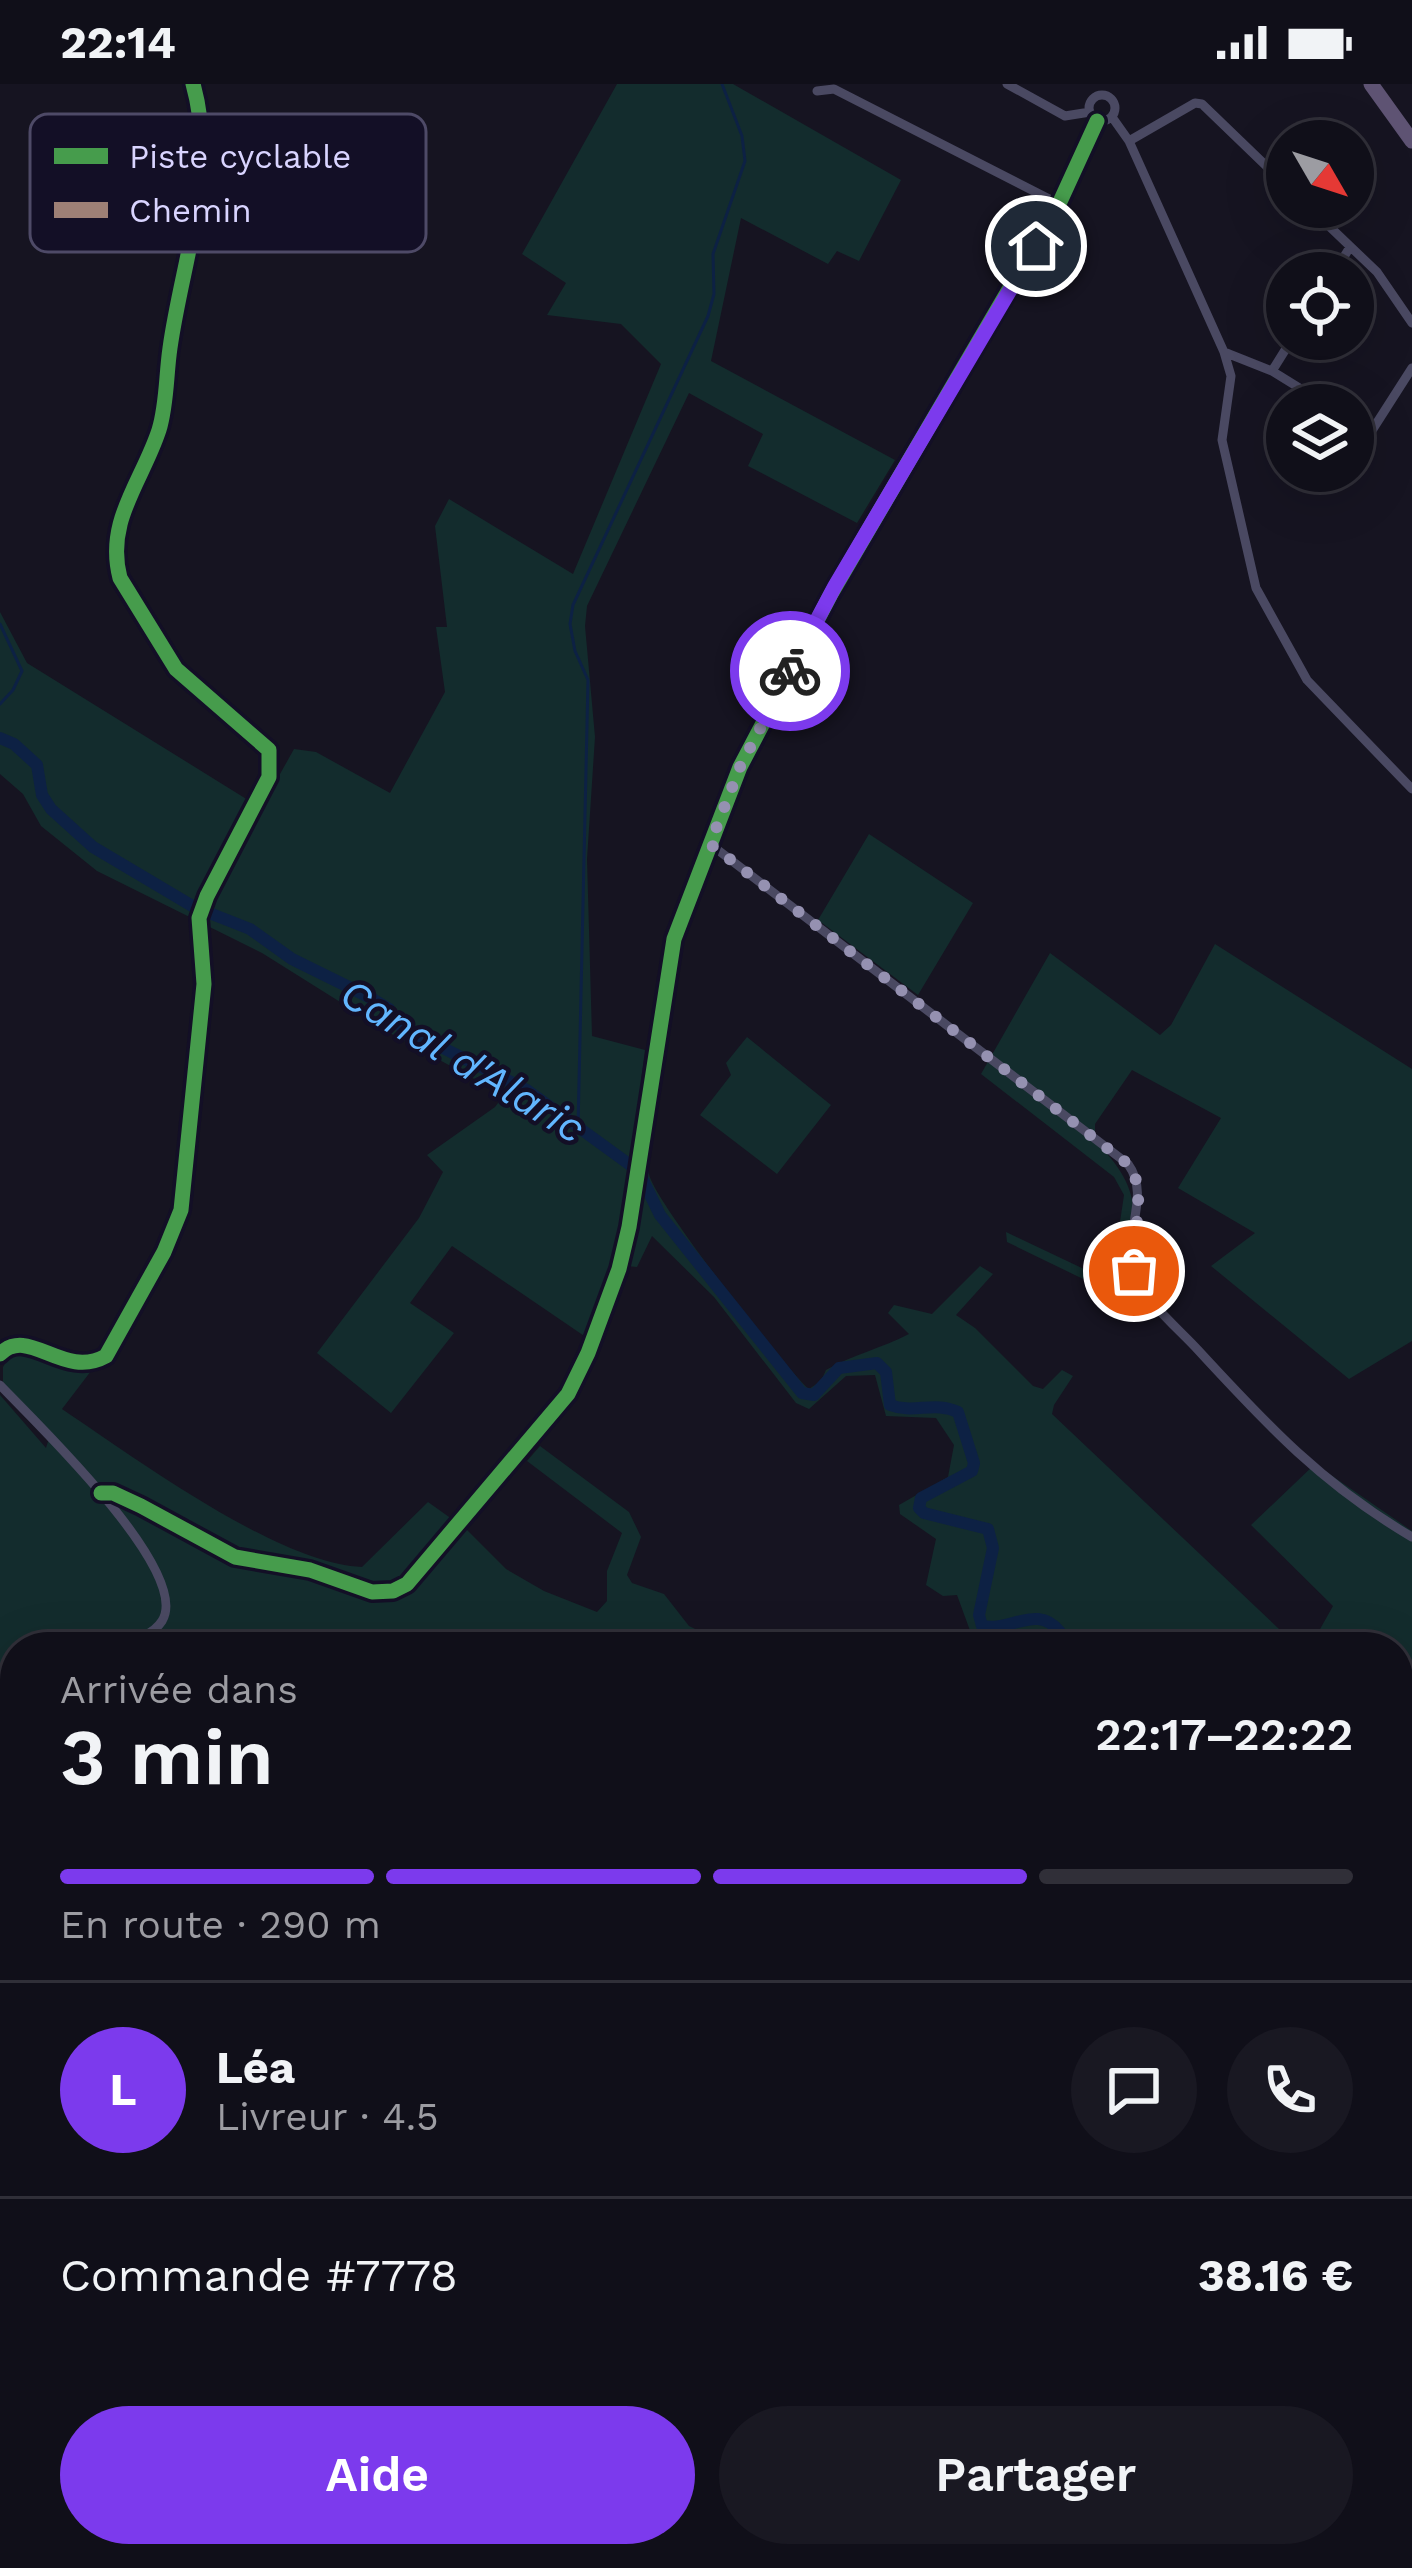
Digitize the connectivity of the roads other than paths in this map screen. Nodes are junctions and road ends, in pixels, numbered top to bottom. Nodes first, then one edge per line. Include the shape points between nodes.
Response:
1 (193, 84) edge
2 (855, 84) edge
3 (1006, 84) edge
4 (1371, 84) edge
5 (1099, 90) edge
6 (818, 91) dead end
7 (849, 97) junction
8 (199, 114) edge
9 (1093, 117) junction
10 (1112, 117) junction
11 (1130, 141) junction
12 (1412, 141) edge
13 (1266, 166) edge
14 (1059, 205) junction
15 (1331, 228) edge
16 (1350, 247) junction
17 (188, 252) edge
18 (1347, 252) edge
19 (1412, 323) edge
20 (1224, 352) junction
21 (1279, 360) edge
22 (1412, 368) edge
23 (1272, 371) junction
24 (1293, 384) edge
25 (1374, 427) edge
26 (1412, 789) edge
27 (710, 844) junction
28 (0, 1354) edge
29 (0, 1385) edge
30 (101, 1493) junction
31 (1412, 1537) edge
32 (153, 1632) edge

1 - 8 street
2 - 7 street
3 - 9 street via 1065,116
4 - 12 main road
5 - 9 street
5 - 10 street via 1114,102
6 - 7 street
7 - 14 street
9 - 10 street
9 - 14 street
10 - 11 street
11 - 13 street via 1202,104
11 - 20 street
14 - 27 street via 835,586 740,767
15 - 16 street
16 - 18 street
16 - 19 street
17 - 28 street via 159,429 114,542 120,578 176,670 269,750 269,777 199,919 204,984 188,1163 173,1233 106,1356 78,1365 20,1344
20 - 23 street
20 - 26 street via 1231,376 1222,440 1256,588 1307,680
21 - 23 street
22 - 25 street
23 - 24 street
27 - 30 street via 674,939 637,1182 619,1268 588,1353 568,1394 407,1584 372,1592 235,1557
27 - 31 street via 1128,1164 1139,1186 1134,1271 1159,1309 1272,1432
29 - 30 street
30 - 32 street via 160,1576 166,1614

